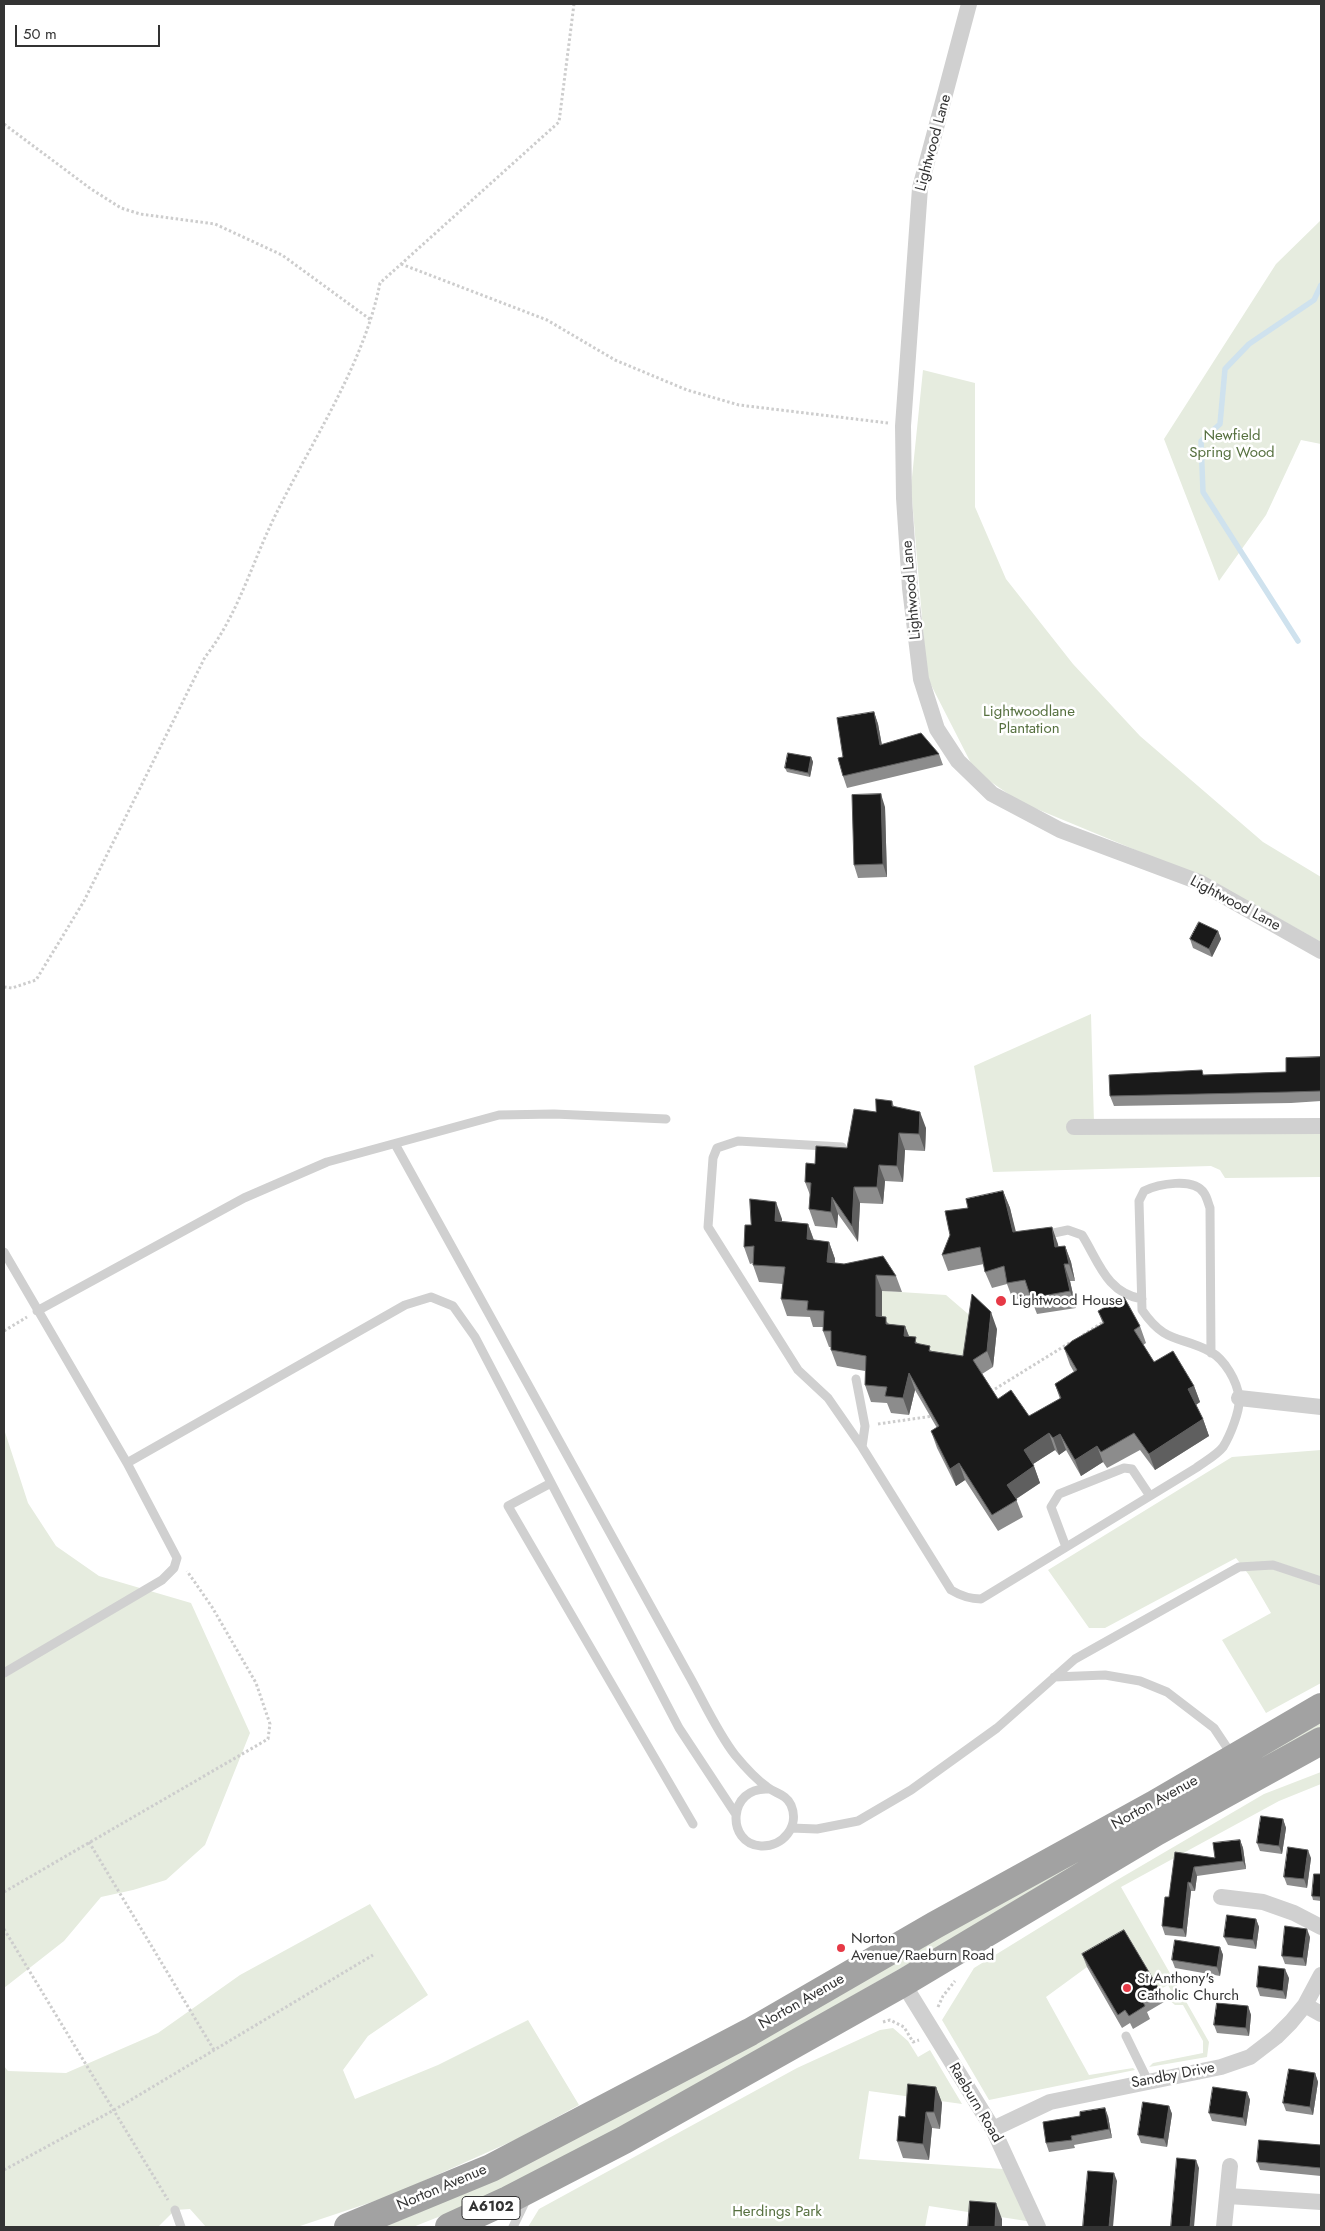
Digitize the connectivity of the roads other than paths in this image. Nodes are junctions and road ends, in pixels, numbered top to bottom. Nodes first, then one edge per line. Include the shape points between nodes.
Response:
1 (969, 4) edge
2 (1321, 951) edge
3 (666, 1119) dead end
4 (1321, 1126) edge
5 (1074, 1128) dead end
6 (395, 1144) junction
7 (842, 1147) edge
8 (1037, 1236) edge
9 (4, 1252) edge
10 (1142, 1298) junction
11 (37, 1311) junction
12 (1211, 1352) junction
13 (856, 1379) dead end
14 (1239, 1398) junction
15 (1321, 1407) edge
16 (862, 1448) junction
17 (127, 1464) junction
18 (551, 1483) junction
19 (1150, 1496) junction
20 (1066, 1547) junction
21 (1321, 1581) edge
22 (4, 1673) edge
23 (1054, 1677) junction
24 (1321, 1707) edge
25 (1321, 1741) edge
26 (1233, 1758) junction
27 (768, 1789) junction
28 (736, 1813) junction
29 (693, 1824) dead end
30 (791, 1828) junction
31 (1221, 1897) dead end
32 (1321, 1927) edge
33 (1321, 1975) edge
34 (903, 1983) junction
35 (1305, 2005) junction
36 (1321, 2014) edge
37 (1126, 2036) dead end
38 (1148, 2081) junction
39 (993, 2130) junction
40 (1230, 2166) dead end
41 (532, 2188) junction
42 (1228, 2196) junction
43 (1321, 2202) edge
44 (175, 2210) road end
45 (181, 2227) edge
46 (348, 2227) edge
47 (449, 2227) edge
48 (513, 2227) edge
49 (1038, 2227) edge
50 (1224, 2227) edge

1 - 2 street, Lightwood Lane via 920,188 903,426 904,498 921,679 937,729 958,762 992,794 1052,825 1199,882
3 - 6 lane via 499,1115
4 - 5 street
6 - 11 lane via 327,1162 244,1198
6 - 27 lane via 686,1672 735,1754
7 - 16 lane via 738,1141 717,1148 712,1158 708,1227 798,1370 828,1398
8 - 10 lane via 1068,1230 1082,1235 1096,1264 1114,1286 1131,1297
9 - 11 lane
10 - 12 lane via 1142,1310 1151,1324 1171,1339
10 - 12 lane via 1139,1201 1144,1190 1168,1183 1195,1186 1203,1192 1210,1208
11 - 17 lane
12 - 14 lane via 1223,1362
13 - 16 lane via 865,1426
14 - 15 street
14 - 19 lane via 1232,1432 1222,1449
16 - 20 lane via 950,1590 959,1595 981,1599
17 - 18 lane via 405,1305 431,1297 453,1306 475,1336
17 - 22 lane via 177,1558 174,1568 162,1580
18 - 28 lane via 679,1728
18 - 29 lane via 508,1506
19 - 20 lane
19 - 20 lane via 1132,1469 1124,1468 1059,1494 1051,1507
21 - 23 lane via 1273,1564 1239,1567 1075,1659
23 - 26 lane via 1104,1675 1140,1681 1166,1692 1214,1728
23 - 30 lane via 998,1728 912,1790 858,1821 817,1829
24 - 26 highway, Norton Avenue / A6102
25 - 34 highway, Norton Avenue / A6102 via 1156,1832
26 - 46 highway, Norton Avenue / A6102 via 935,1924 750,2032 491,2168
27 - 28 lane via 744,1796
27 - 30 lane via 785,1797 791,1806
28 - 30 lane via 738,1829 746,1840 755,1845 778,1843
31 - 32 street via 1263,1902
33 - 35 street, Sandby Drive
34 - 39 street, Raeburn Road
34 - 41 highway, Norton Avenue / A6102
35 - 36 street
35 - 38 street, Sandby Drive via 1276,2037 1250,2057 1221,2067
37 - 38 lane
38 - 39 street, Sandby Drive via 1050,2102
39 - 49 street, Raeburn Road
40 - 42 street
41 - 47 highway, Norton Avenue / A6102
41 - 48 lane
42 - 43 street
42 - 50 street
44 - 45 lane

